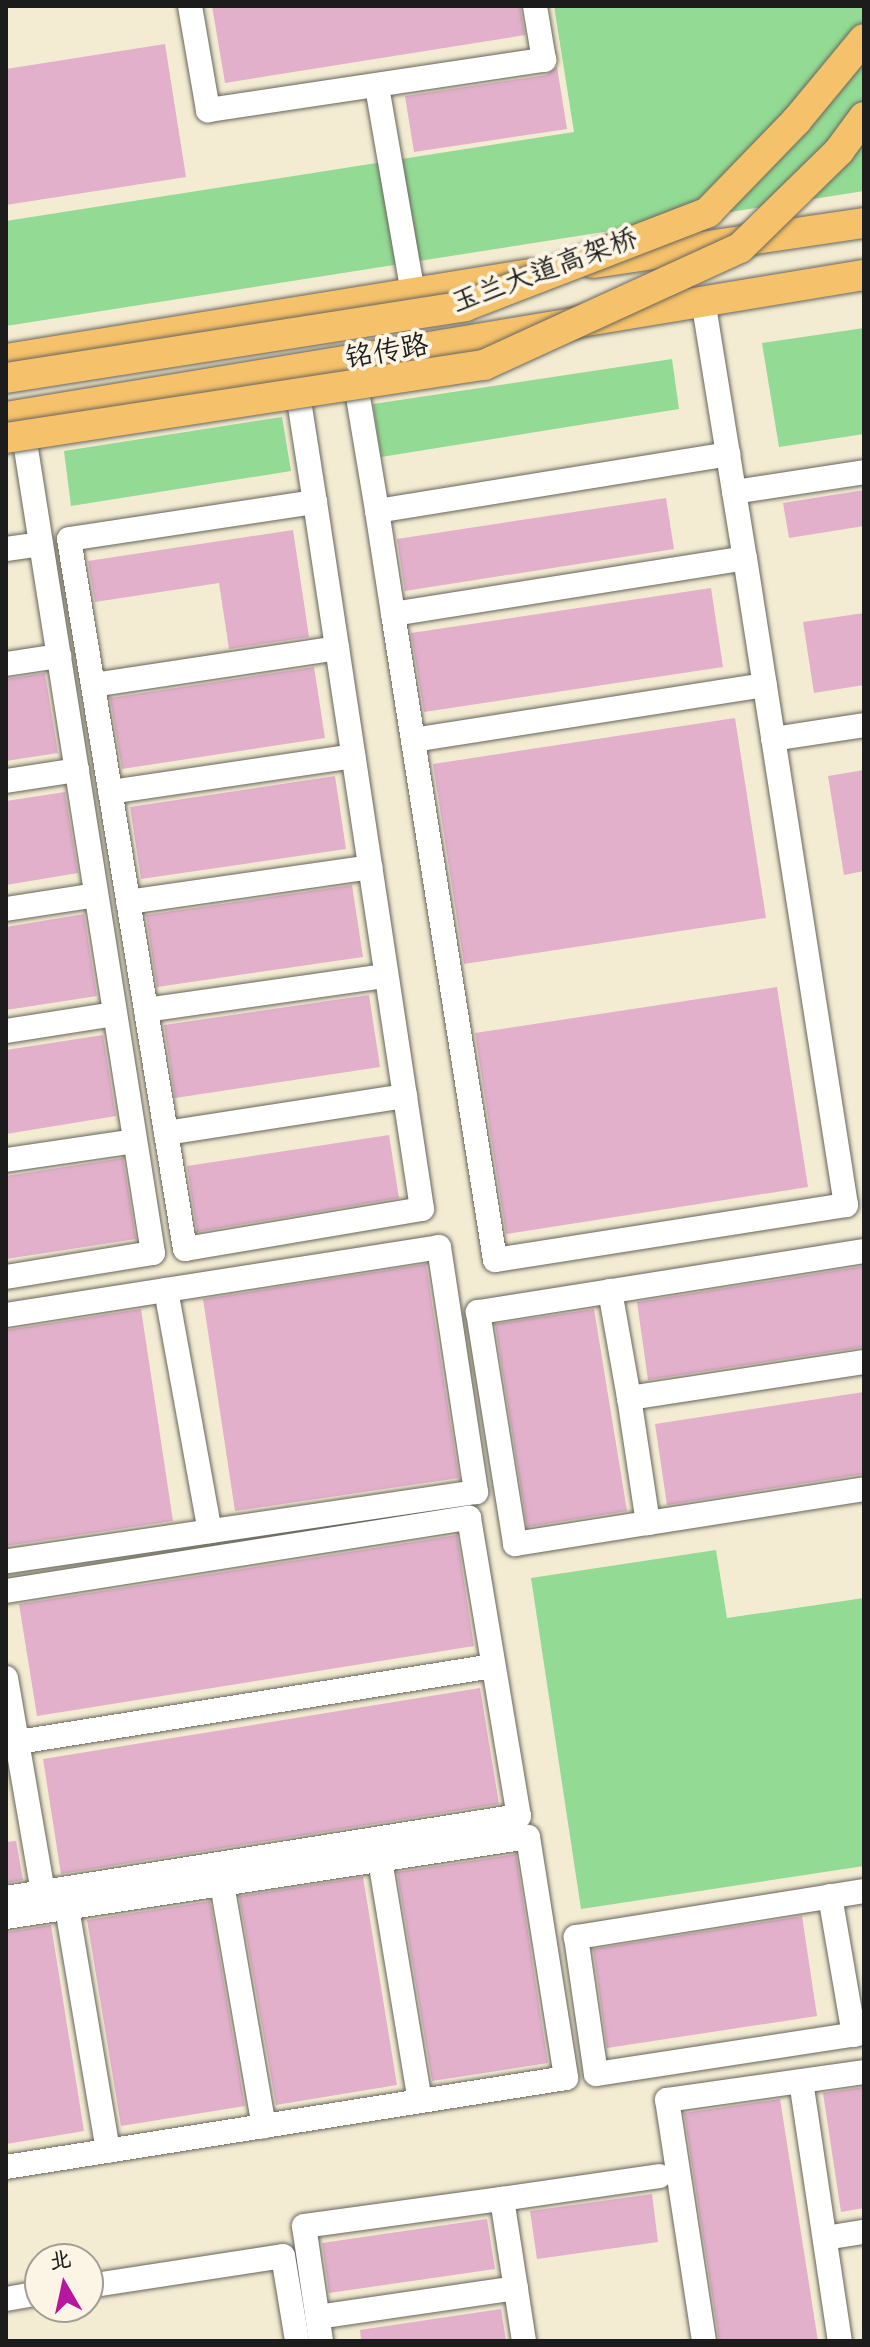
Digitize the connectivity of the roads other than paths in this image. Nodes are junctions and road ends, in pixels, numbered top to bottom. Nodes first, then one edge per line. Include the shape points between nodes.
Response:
1 (190, 6) edge
2 (535, 6) edge
3 (864, 39) edge
4 (377, 87) junction
5 (864, 117) edge
6 (864, 223) edge
7 (864, 275) edge
8 (413, 293) junction
9 (703, 300) junction
10 (6, 359) edge
11 (352, 359) junction
12 (294, 369) junction
13 (6, 378) edge
14 (11, 423) edge
15 (728, 454) junction
16 (864, 472) edge
17 (734, 492) junction
18 (315, 502) junction
19 (377, 511) junction
20 (41, 544) junction
21 (6, 549) edge
22 (745, 558) junction
23 (393, 614) junction
24 (337, 648) junction
25 (59, 656) junction
26 (6, 664) edge
27 (93, 685) junction
28 (765, 685) junction
29 (864, 725) edge
30 (773, 739) junction
31 (413, 740) junction
32 (353, 756) junction
33 (77, 770) junction
34 (6, 781) edge
35 (110, 792) junction
36 (370, 867) junction
37 (96, 895) junction
38 (128, 902) junction
39 (6, 909) edge
40 (386, 976) junction
41 (146, 1010) junction
42 (115, 1014) junction
43 (6, 1031) edge
44 (405, 1096) junction
45 (166, 1133) junction
46 (135, 1141) junction
47 (6, 1160) edge
48 (855, 1203) edge
49 (864, 1251) edge
50 (6, 1277) edge
51 (166, 1290) junction
52 (610, 1291) junction
53 (6, 1315) edge
54 (864, 1362) edge
55 (629, 1398) junction
56 (864, 1489) edge
57 (648, 1523) junction
58 (210, 1531) junction
59 (6, 1561) edge
60 (6, 1591) edge
61 (493, 1666) junction
62 (6, 1678) edge
63 (11, 1744) edge
64 (380, 1860) junction
65 (222, 1884) junction
66 (864, 1891) edge
67 (43, 1892) junction
68 (830, 1896) junction
69 (6, 1898) edge
70 (67, 1908) junction
71 (6, 1917) edge
72 (859, 2034) edge
73 (864, 2072) edge
74 (801, 2081) junction
75 (420, 2101) junction
76 (264, 2126) junction
77 (108, 2151) junction
78 (6, 2167) edge
79 (659, 2176) dead end
80 (502, 2199) junction
81 (864, 2232) edge
82 (825, 2238) junction
83 (104, 2284) edge
84 (516, 2288) junction
85 (320, 2329) edge
86 (297, 2341) edge
87 (524, 2341) edge
88 (704, 2341) edge
89 (840, 2341) edge

1 - 4 lane via 208,110
2 - 4 lane via 544,60
3 - 13 main road, 玉兰大道高架桥, bridge via 797,120 708,212 465,306
4 - 8 lane
5 - 14 main road, 玉兰大道高架桥, bridge via 839,151 740,248 484,365
6 - 8 main road, 铭传路
7 - 9 main road, 铭传路
8 - 10 main road, 铭传路
9 - 11 main road, 铭传路
9 - 15 lane
11 - 12 main road, 铭传路
11 - 19 lane
12 - 14 main road, 铭传路
12 - 18 lane
14 - 20 lane
15 - 17 lane
15 - 19 lane
16 - 17 lane
17 - 22 lane
18 - 24 lane
18 - 27 lane via 69,539
19 - 23 lane
20 - 21 lane
20 - 25 lane
22 - 23 lane
22 - 28 lane
23 - 31 lane
24 - 27 lane
24 - 32 lane
25 - 26 lane
25 - 33 lane
27 - 35 lane
28 - 30 lane
28 - 31 lane
29 - 30 lane
30 - 48 lane
31 - 48 lane via 495,1260
32 - 35 lane
32 - 36 lane
33 - 34 lane
33 - 37 lane
35 - 38 lane
36 - 38 lane
36 - 40 lane
37 - 39 lane
37 - 42 lane
38 - 41 lane
40 - 41 lane
40 - 44 lane
41 - 45 lane
42 - 43 lane
42 - 46 lane
44 - 45 lane
44 - 45 lane via 422,1209 185,1249
46 - 47 lane
46 - 50 lane via 153,1253
49 - 52 lane
51 - 53 lane
51 - 58 lane
51 - 58 lane via 439,1247 476,1492
52 - 55 lane
52 - 57 lane via 478,1312 512,1529 515,1544
54 - 55 lane
55 - 57 lane
56 - 57 lane
58 - 59 lane
60 - 61 lane via 469,1518
61 - 63 lane
61 - 67 lane via 519,1816
62 - 63 lane
63 - 67 lane
64 - 65 lane
64 - 75 lane
64 - 75 lane via 528,1837 566,2078
65 - 70 lane
65 - 76 lane
66 - 68 lane
67 - 69 lane
68 - 72 lane
68 - 72 lane via 576,1937 596,2074
70 - 71 lane
70 - 77 lane
73 - 74 lane
74 - 82 lane
74 - 88 lane via 667,2100
75 - 76 lane
76 - 77 lane
77 - 78 lane
79 - 80 lane
80 - 84 lane
80 - 85 lane via 304,2226
81 - 82 lane
82 - 89 lane
83 - 86 lane via 283,2256
84 - 85 lane
84 - 87 lane

